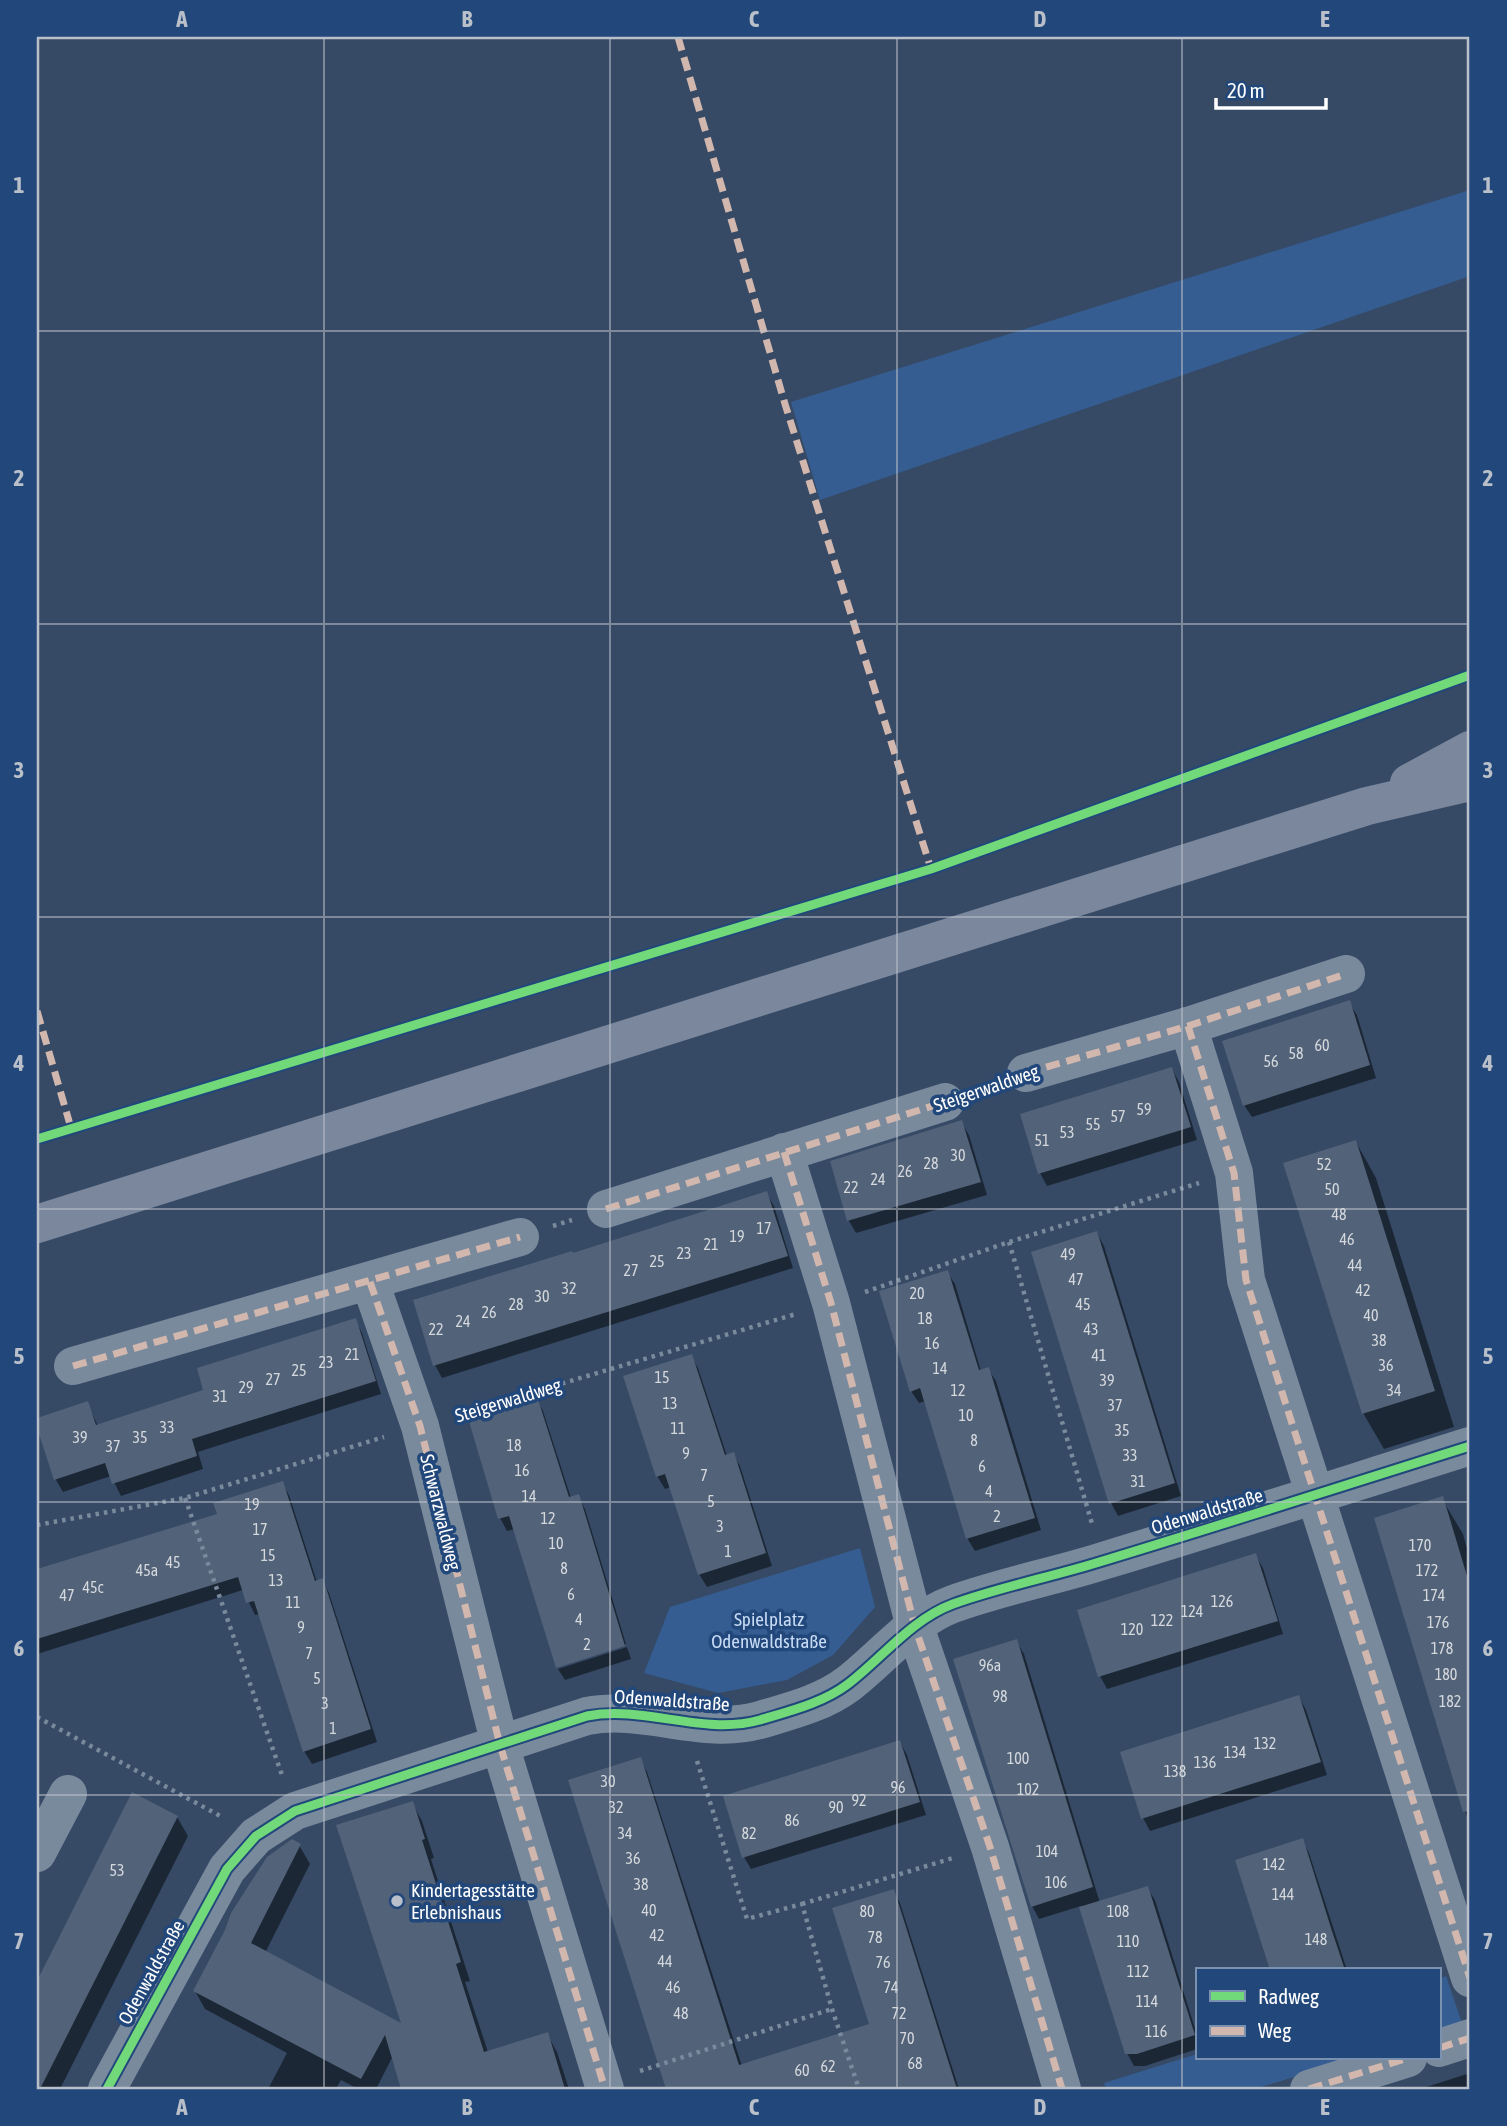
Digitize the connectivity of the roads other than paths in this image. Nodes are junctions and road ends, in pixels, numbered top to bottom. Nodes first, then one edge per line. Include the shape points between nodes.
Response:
1 (1470, 750) edge
2 (1470, 782) edge
3 (1367, 806) junction
4 (1346, 974) dead end
5 (1188, 1026) junction
6 (1026, 1073) dead end
7 (944, 1102) dead end
8 (784, 1152) junction
9 (606, 1209) road end
10 (37, 1224) edge
11 (520, 1237) road end
12 (370, 1282) junction
13 (73, 1366) dead end
14 (1470, 1446) edge
15 (1315, 1495) junction
16 (915, 1627) junction
17 (500, 1745) junction
18 (68, 1794) dead end
19 (37, 1853) edge
20 (1470, 1978) edge
21 (1470, 2038) edge
22 (1440, 2048) edge
23 (1402, 2060) edge
24 (604, 2086) edge
25 (107, 2089) edge
26 (1062, 2089) edge
27 (1309, 2089) edge

1 - 3 main road
2 - 3 main road
3 - 10 main road
4 - 5 street, Steigerwaldweg
5 - 6 street, Steigerwaldweg
5 - 15 street via 1234,1173 1246,1280
7 - 8 street, Steigerwaldweg
8 - 9 street, Steigerwaldweg
8 - 16 street via 831,1303
11 - 12 street
12 - 13 street
12 - 17 street, Schwarzwaldweg via 420,1426
14 - 15 street, Odenwaldstraße
15 - 16 street, Odenwaldstraße via 951,1604
15 - 20 street
16 - 17 street, Odenwaldstraße via 846,1685 814,1703 757,1721 717,1725 609,1712
16 - 26 street via 990,1847
17 - 24 street
17 - 25 street, Odenwaldstraße via 295,1811 256,1836 227,1870
18 - 19 street
21 - 22 street
23 - 27 street

